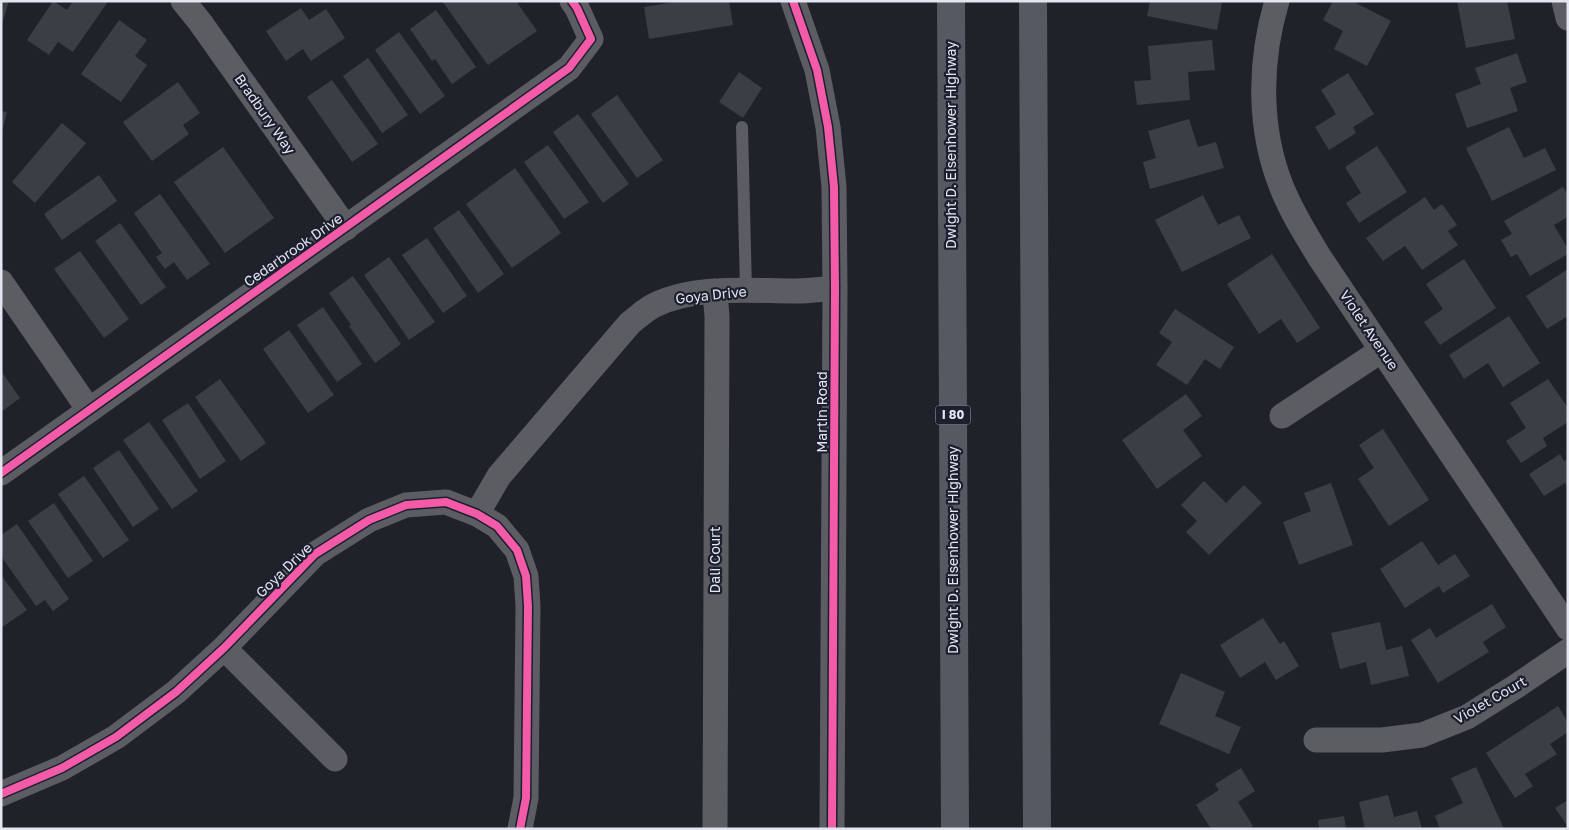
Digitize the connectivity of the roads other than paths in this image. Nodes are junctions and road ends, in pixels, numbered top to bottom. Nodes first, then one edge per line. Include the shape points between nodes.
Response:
1 (183, 1) edge
2 (572, 1) edge
3 (793, 1) edge
4 (951, 1) edge
5 (1033, 1) edge
6 (1277, 1) edge
7 (1564, 1) edge
8 (1568, 18) edge
9 (742, 127) dead end
10 (346, 228) junction
11 (1, 282) edge
12 (835, 288) junction
13 (746, 290) junction
14 (715, 291) junction
15 (1382, 350) junction
16 (89, 410) junction
17 (1282, 416) dead end
18 (1, 473) edge
19 (477, 514) junction
20 (1568, 628) edge
21 (224, 648) junction
22 (1568, 651) edge
23 (1316, 740) dead end
24 (335, 759) dead end
25 (1, 794) edge
26 (520, 829) edge
27 (714, 829) edge
28 (832, 829) edge
29 (955, 829) edge
30 (1037, 829) edge

1 - 10 street, Bradbury Way
2 - 10 street, Cedarbrook Drive via 591,39 569,68
3 - 12 street, Martin Road via 817,70 828,127 834,187
4 - 29 highway, Dwight D. Eisenhower Highway / I 80
5 - 30 highway
6 - 15 street, Violet Avenue via 1263,70 1265,118 1282,187 1300,226
7 - 8 street
9 - 13 lane
10 - 16 street, Cedarbrook Drive
11 - 16 street
12 - 13 street, Goya Drive
12 - 28 street, Martin Road
13 - 14 street, Goya Drive
14 - 19 street, Goya Drive via 680,295 653,305 630,323 499,476
14 - 27 street, Dali Court
15 - 17 street
15 - 20 street, Violet Avenue
16 - 18 street, Cedarbrook Drive
19 - 21 street, Goya Drive via 446,502 406,505 369,520 316,554
19 - 26 street, Goya Drive via 497,526 516,550 526,576 526,798
21 - 24 street
21 - 25 street, Goya Drive via 176,692 116,737 62,768
22 - 23 street, Violet Court via 1467,717 1422,735 1382,740

